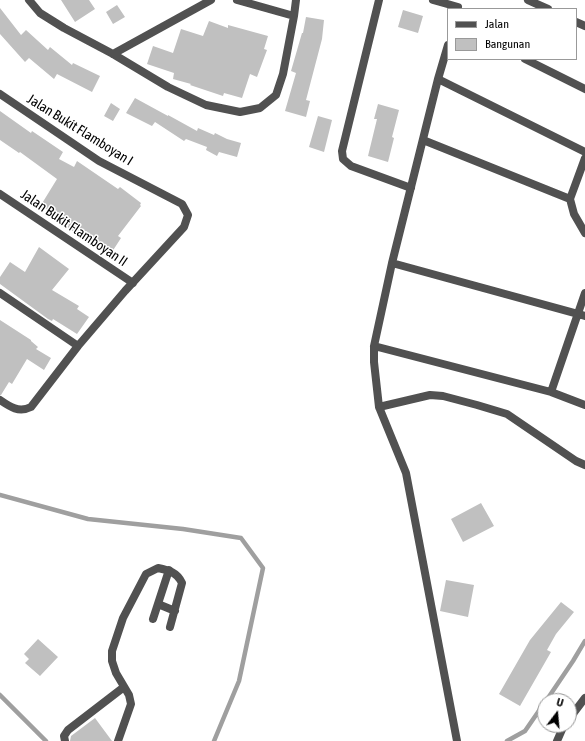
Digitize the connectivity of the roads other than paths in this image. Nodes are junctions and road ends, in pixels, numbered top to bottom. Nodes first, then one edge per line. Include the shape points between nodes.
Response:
1 (29, 0) edge
2 (211, 0) edge
3 (237, 0) edge
4 (296, 0) edge
5 (379, 0) edge
6 (433, 0) edge
7 (528, 0) edge
8 (458, 5) edge
9 (546, 8) edge
10 (294, 16) junction
11 (447, 48) edge
12 (114, 54) junction
13 (527, 60) edge
14 (438, 79) junction
15 (585, 89) edge
16 (0, 94) edge
17 (423, 140) junction
18 (585, 152) edge
19 (585, 158) edge
20 (411, 188) junction
21 (0, 194) edge
22 (570, 200) junction
23 (585, 233) edge
24 (392, 263) junction
25 (133, 283) junction
26 (0, 293) edge
27 (585, 293) edge
28 (581, 315) edge
29 (78, 346) junction
30 (374, 346) junction
31 (551, 392) junction
32 (0, 400) edge
33 (585, 405) edge
34 (379, 407) junction
35 (585, 465) edge
36 (169, 570) junction
37 (158, 604) junction
38 (175, 611) junction
39 (153, 619) dead end
40 (170, 626) dead end
41 (124, 687) junction
42 (585, 698) edge
43 (577, 708) edge
44 (457, 738) edge
45 (65, 741) edge
46 (118, 741) edge

1 - 12 street via 46,17
2 - 12 street
3 - 10 street
4 - 10 street
5 - 20 street via 342,151 343,159 350,166
6 - 8 street
7 - 9 street
10 - 12 street via 283,74 276,95 260,108 240,112 206,105
11 - 14 street
13 - 15 street
14 - 17 street
14 - 18 street
16 - 25 street, Jalan Bukit Flamboyan I via 99,162 182,204 187,211 188,218 184,227
17 - 20 street
17 - 22 street
19 - 22 street
20 - 24 street
21 - 25 street, Jalan Bukit Flamboyan II
22 - 23 street via 574,214
24 - 28 street
24 - 30 street
25 - 29 street
26 - 29 street
27 - 28 street
28 - 31 street
29 - 32 street via 31,407 21,410 10,407
30 - 31 street
30 - 34 street
31 - 33 street
34 - 35 street via 430,395 477,405 507,414
34 - 44 street via 406,473
36 - 37 street
36 - 38 street via 180,578 182,583
36 - 41 street via 158,568 146,574 120,625 112,651 112,662
37 - 38 street
37 - 39 street
38 - 40 street
41 - 45 street via 68,730 64,736
41 - 46 street via 131,704
42 - 43 street

